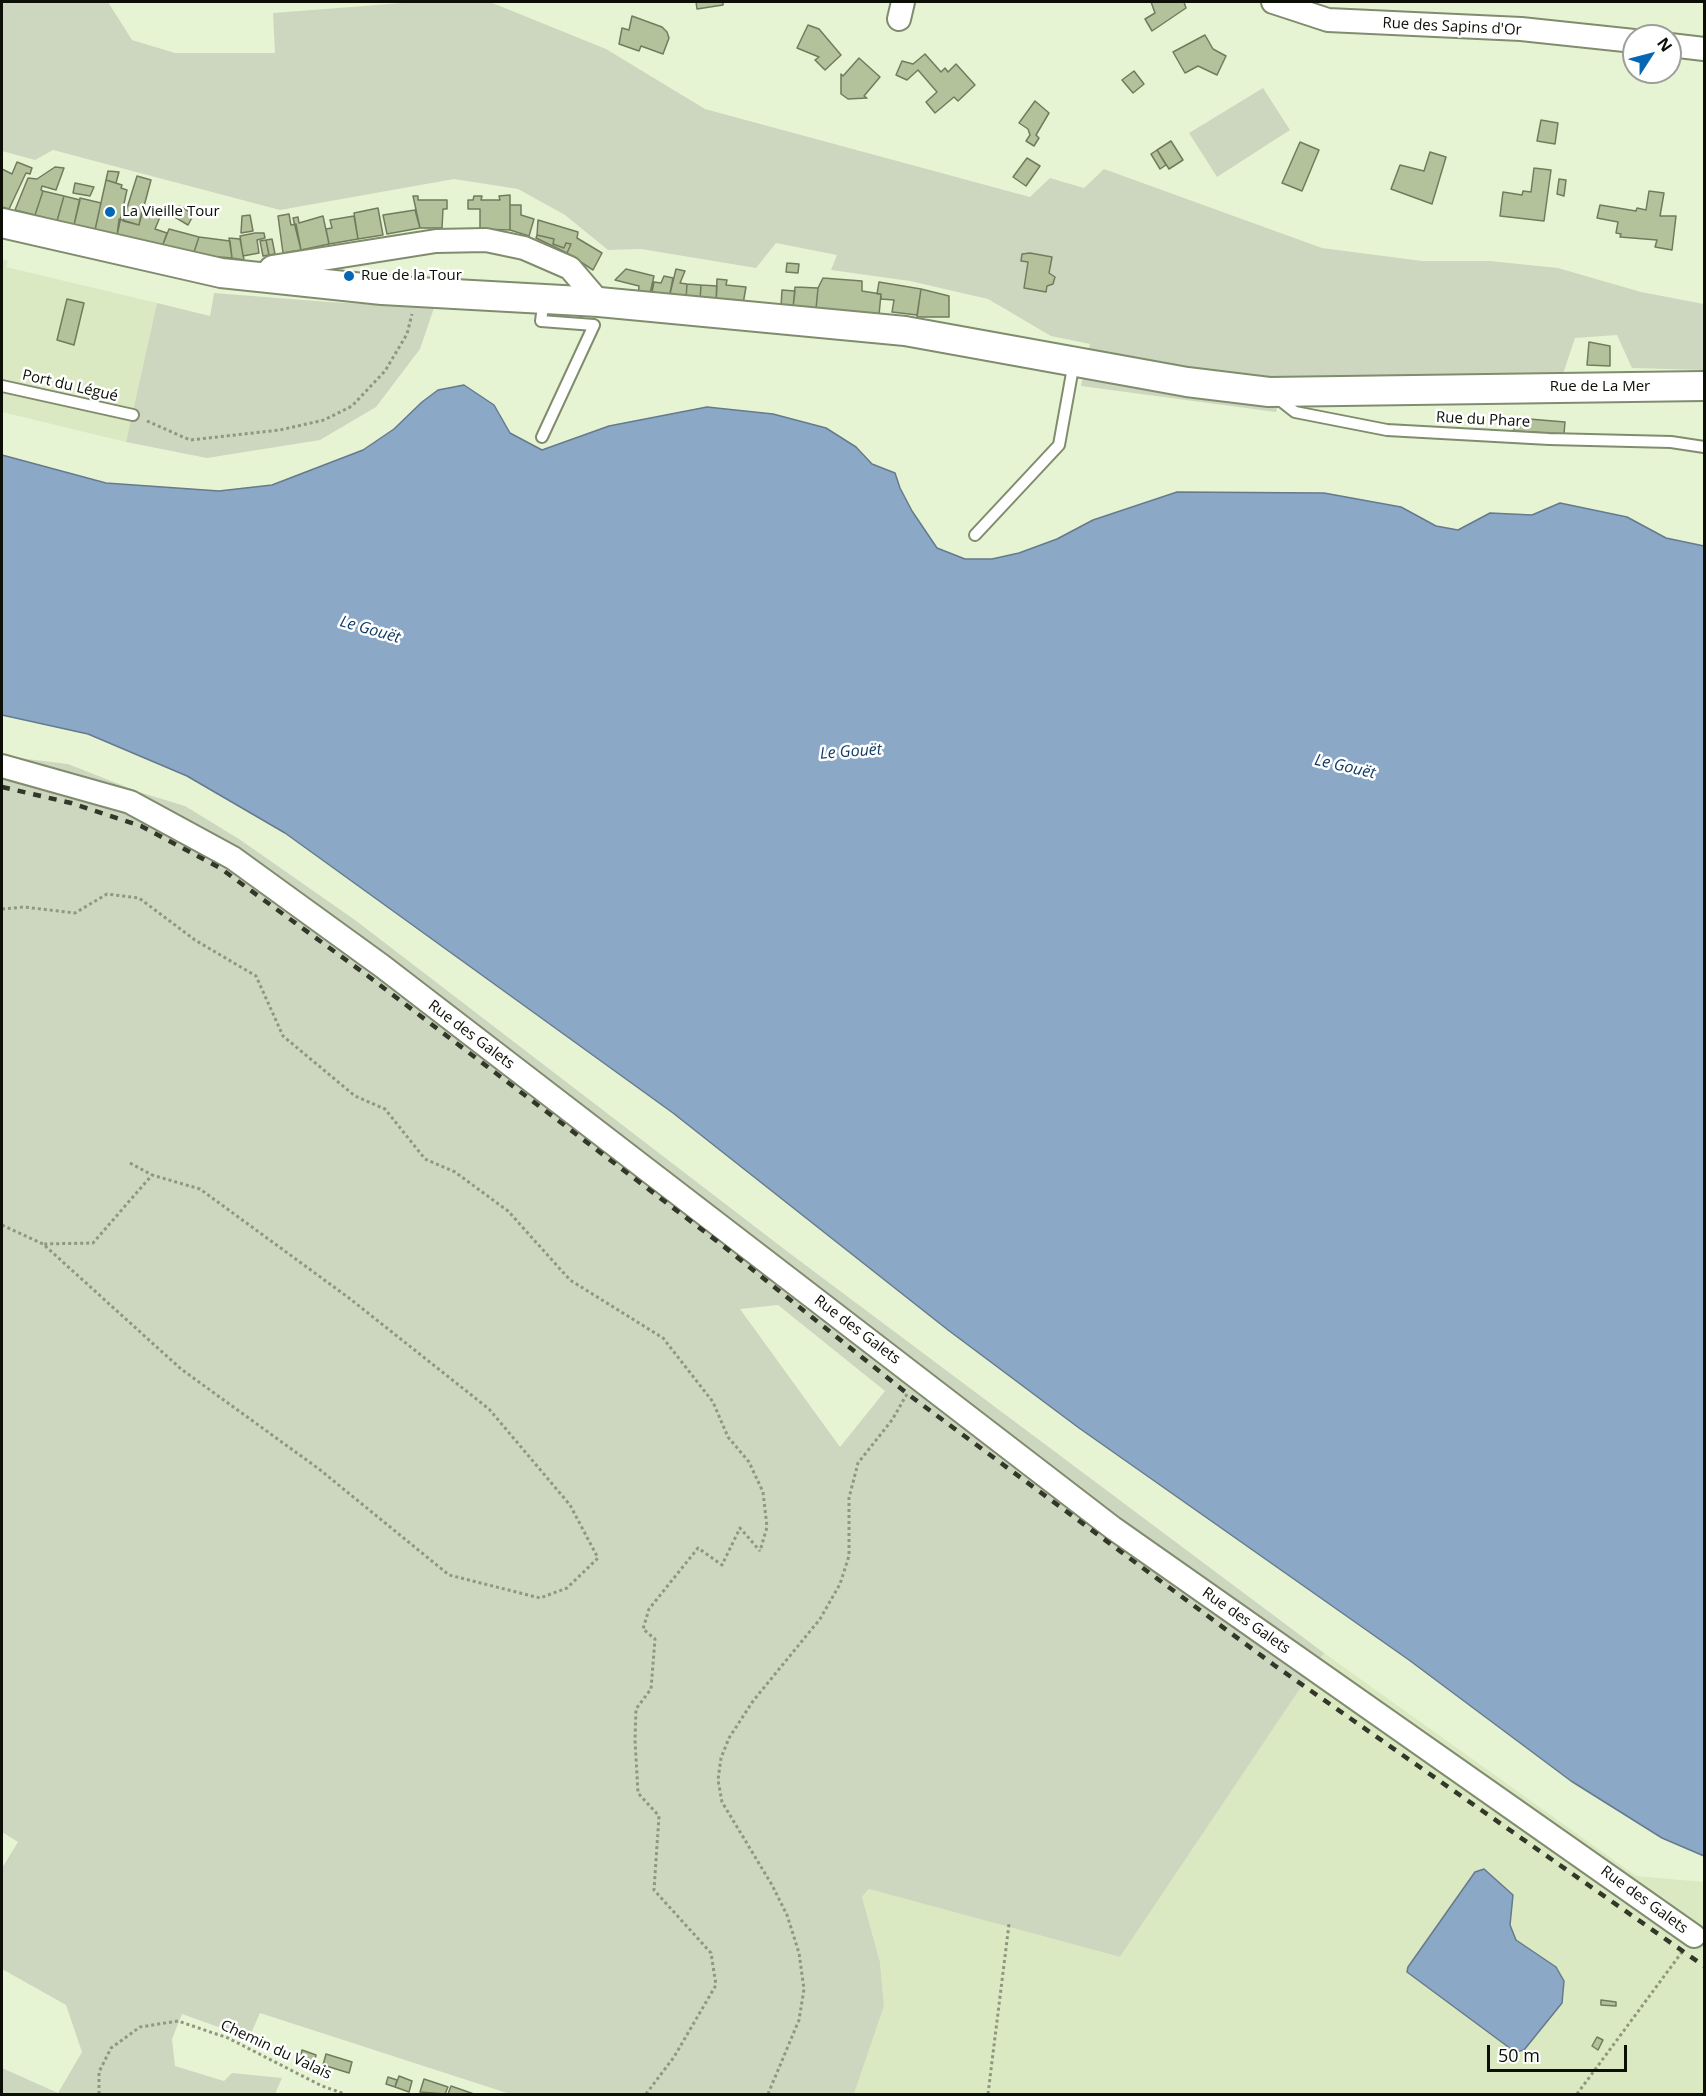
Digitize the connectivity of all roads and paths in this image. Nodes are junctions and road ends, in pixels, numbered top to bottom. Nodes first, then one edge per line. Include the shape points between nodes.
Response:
1 (1273, 2) edge
2 (1622, 40) edge
3 (1682, 46) edge
4 (1704, 49) edge
5 (2, 224) edge
6 (263, 277) junction
7 (412, 291) junction
8 (544, 299) junction
9 (599, 302) junction
10 (1074, 361) junction
11 (2, 386) edge
12 (1704, 386) edge
13 (1269, 392) junction
14 (133, 415) joint
15 (542, 437) dead end
16 (1704, 447) edge
17 (975, 535) dead end
18 (2, 766) edge
19 (2, 909) edge
20 (129, 1163) dead end
21 (152, 1175) junction
22 (2, 1225) edge
23 (43, 1244) junction
24 (918, 1376) junction
25 (1009, 1924) dead end
26 (1699, 1940) edge
27 (99, 2094) edge
28 (345, 2094) edge
29 (646, 2094) edge
30 (768, 2094) edge
31 (988, 2094) edge
32 (1576, 2094) edge

1 - 2 street, Rue des Sapins d'Or via 1328,20 1521,29
3 - 4 street
5 - 6 street, Rue de La Mer via 176,264
6 - 7 street, Rue de La Mer
6 - 9 street via 272,267 436,241 486,240 524,248 570,268
7 - 8 street, Rue de La Mer
7 - 14 path via 411,323 385,371 352,406 324,420 280,430 190,440
8 - 9 street, Rue de La Mer
8 - 15 lane via 541,321 594,325
9 - 10 street, Rue de La Mer via 905,331
10 - 13 street, Rue de La Mer
10 - 17 lane via 1059,445
11 - 14 lane, Port du Légué
12 - 13 street, Rue de La Mer
13 - 16 lane, Rue du Phare via 1295,412 1387,430 1671,442
18 - 24 street, Rue des Galets via 130,802 233,858 382,966
19 - 29 path via 24,907 75,913 107,894 140,898 195,940 256,976 283,1036 355,1096 385,1108 425,1159 455,1172 508,1211 570,1280 663,1338 713,1402 728,1437 749,1462 764,1492 767,1527 760,1551 740,1528 722,1565 698,1548 649,1609 643,1629 655,1639 654,1659 651,1689 636,1709 634,1740 638,1793 659,1816 654,1890 711,1953 716,1985 674,2056
20 - 21 path
21 - 23 path via 93,1243
21 - 23 path via 200,1189 349,1298 489,1409 570,1505 598,1558 567,1588 540,1598 449,1575 319,1469 181,1369
22 - 23 path
24 - 26 street, Rue des Galets via 1113,1528
24 - 30 path via 892,1420 858,1463 849,1498 849,1556 840,1584 820,1619 753,1701 721,1758 718,1780 722,1802 787,1915 799,1953 804,1989 799,2020
25 - 31 path
26 - 32 path
27 - 28 path, Chemin du Valais via 99,2072 111,2048 140,2027 178,2021 228,2038

